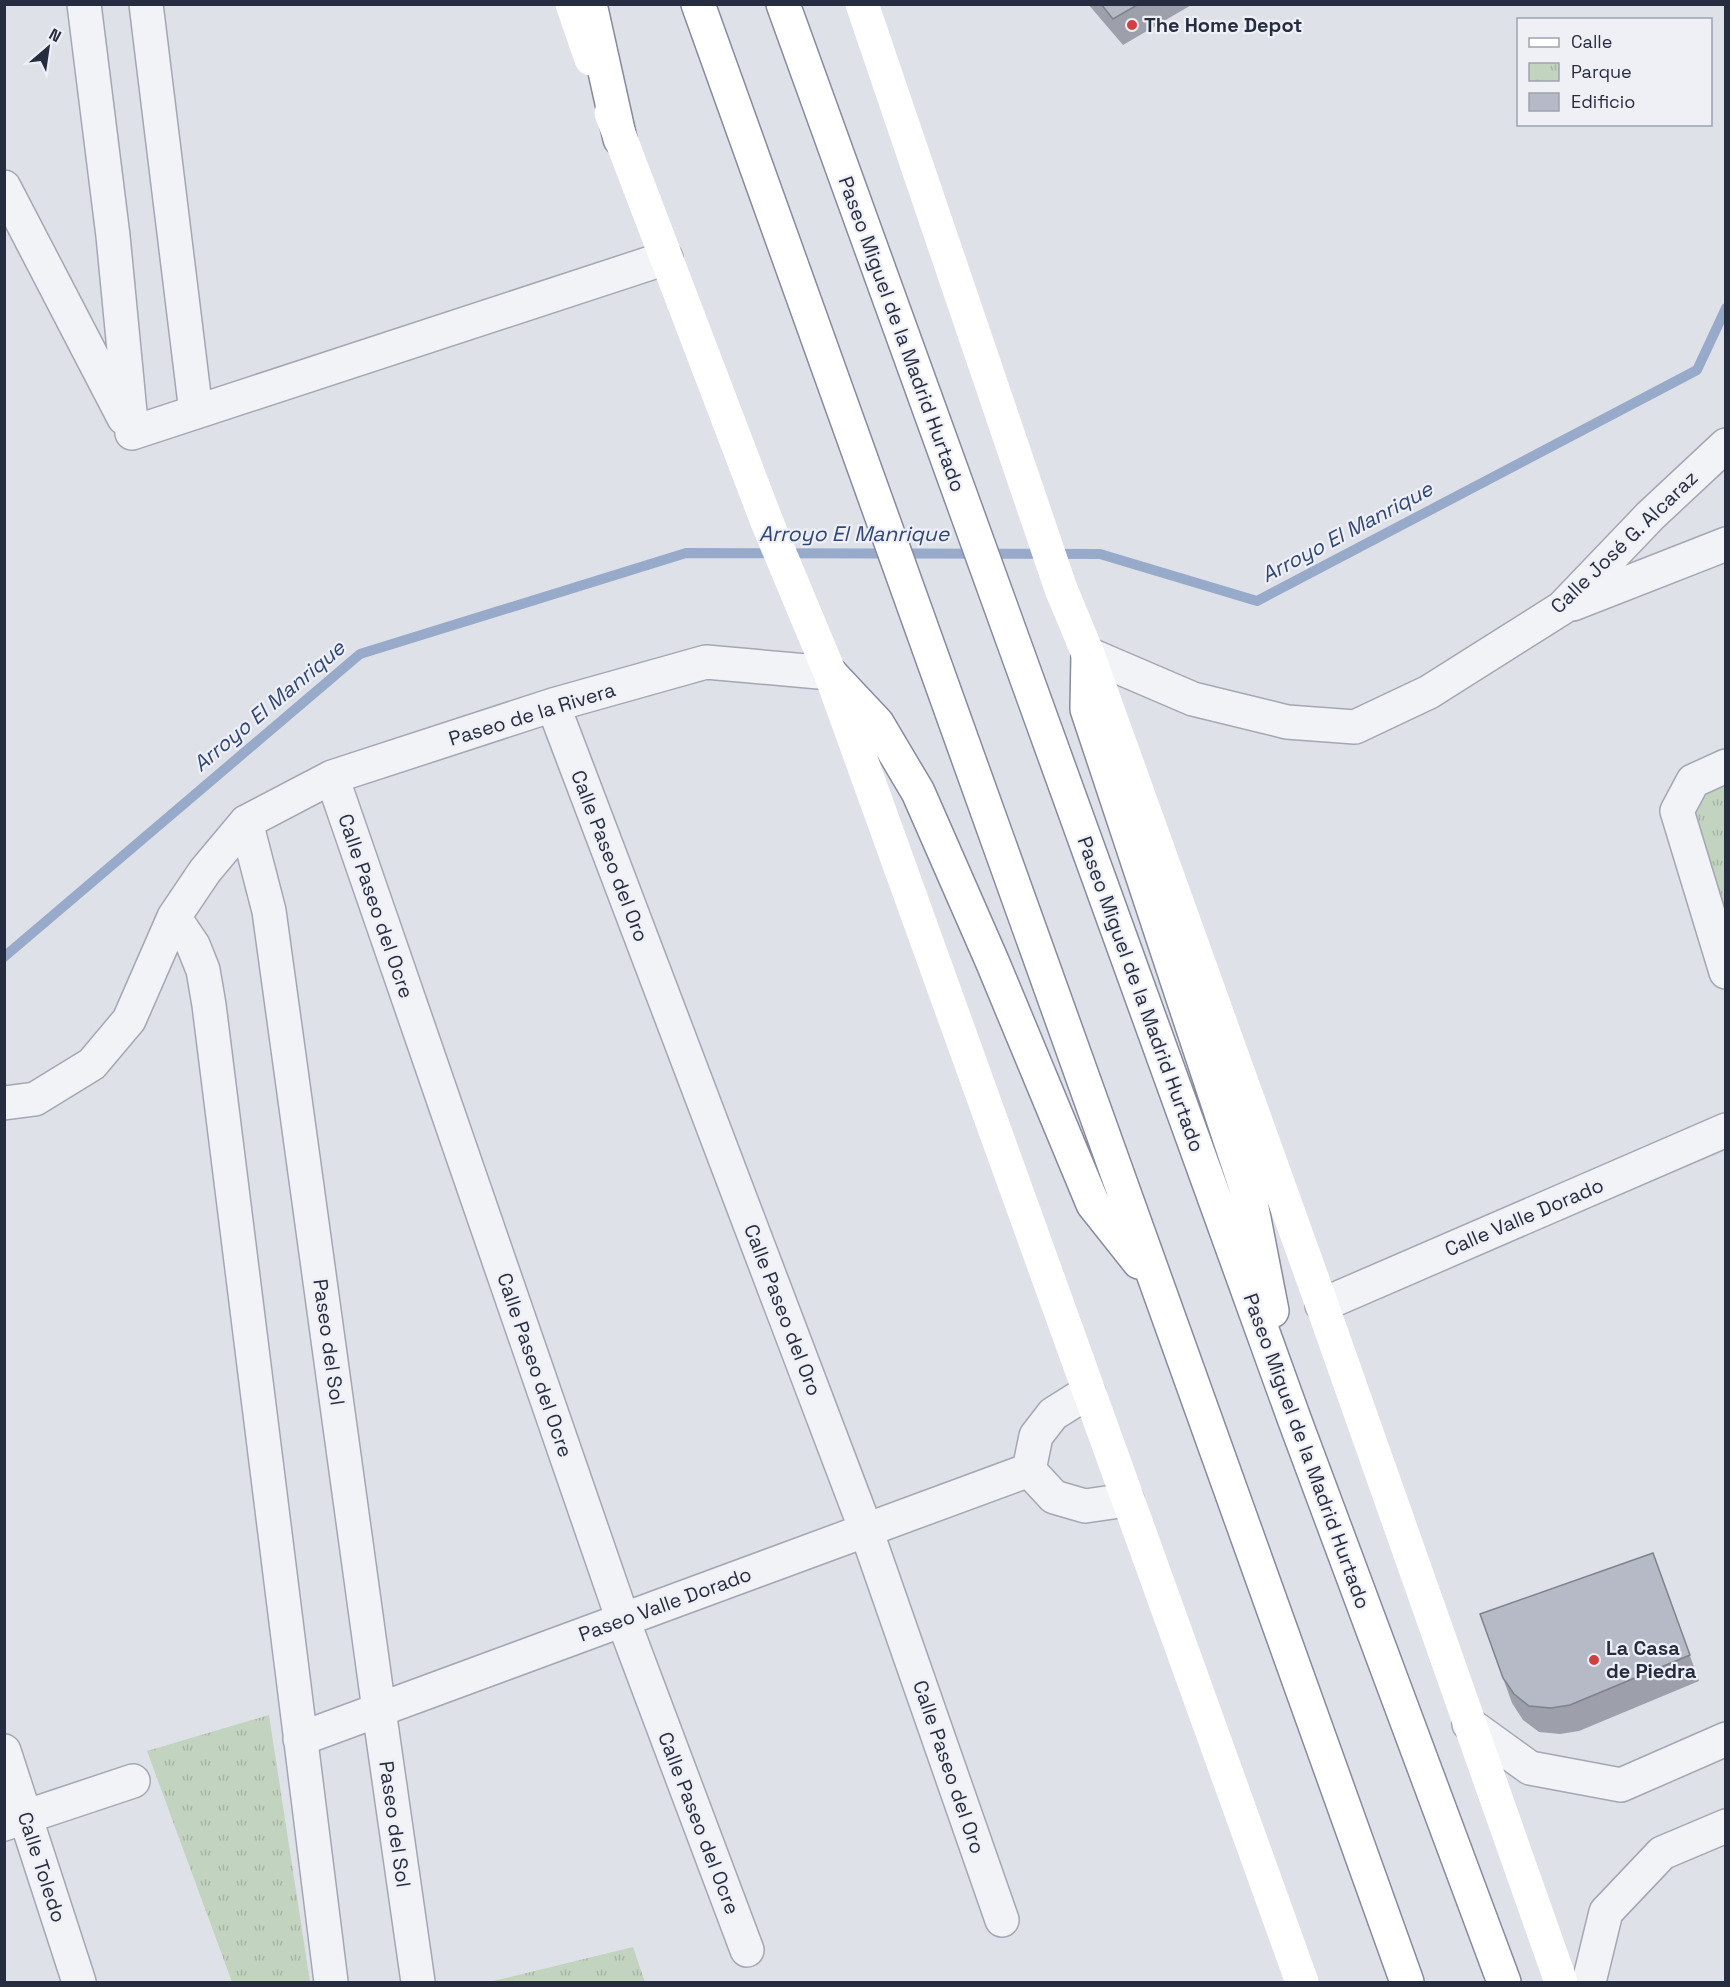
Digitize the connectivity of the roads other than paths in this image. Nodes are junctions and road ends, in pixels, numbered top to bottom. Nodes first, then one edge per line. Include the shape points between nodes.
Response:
1 (84, 4) edge
2 (146, 4) edge
3 (572, 4) edge
4 (590, 4) edge
5 (698, 4) edge
6 (783, 4) edge
7 (862, 4) edge
8 (620, 139) junction
9 (4, 187) edge
10 (666, 258) junction
11 (196, 412) junction
12 (132, 433) junction
13 (1725, 445) edge
14 (1725, 544) edge
15 (1562, 608) junction
16 (1088, 654) junction
17 (830, 673) junction
18 (553, 705) junction
19 (1725, 766) edge
20 (332, 777) junction
21 (246, 822) junction
22 (174, 917) junction
23 (1725, 972) edge
24 (4, 1103) edge
25 (1725, 1130) edge
26 (1156, 1283) junction
27 (1322, 1305) junction
28 (1088, 1392) junction
29 (1295, 1421) junction
30 (1029, 1470) junction
31 (1127, 1500) junction
32 (866, 1530) junction
33 (623, 1620) junction
34 (379, 1710) junction
35 (1469, 1724) junction
36 (300, 1739) junction
37 (1725, 1739) edge
38 (4, 1751) edge
39 (133, 1781) dead end
40 (15, 1820) edge
41 (1725, 1826) edge
42 (1002, 1920) dead end
43 (747, 1950) dead end
44 (79, 1983) edge
45 (331, 1983) edge
46 (418, 1983) edge
47 (1302, 1983) edge
48 (1407, 1983) edge
49 (1504, 1983) edge
50 (1561, 1983) edge
51 (1589, 1983) edge

1 - 12 street via 113,236
2 - 11 street
3 - 8 main road
4 - 8 main road
5 - 26 main road
6 - 29 main road, Paseo Miguel de la Madrid Hurtado
7 - 16 main road via 1061,589
8 - 10 main road
9 - 12 street
10 - 11 street
10 - 17 main road via 767,522
11 - 12 street
13 - 15 street, Calle José G. Alcaraz
14 - 15 street
15 - 16 street, Calle José G. Alcaraz via 1429,692 1355,727 1287,722 1193,699
16 - 27 main road
16 - 29 main road via 1087,709 1251,1203
17 - 18 street, Paseo de la Rivera via 706,662
17 - 26 main road via 877,723 918,792 1093,1204
17 - 28 main road
18 - 20 street, Paseo de la Rivera
18 - 32 street, Calle Paseo del Oro
19 - 23 street via 1693,780 1677,811
20 - 21 street, Paseo de la Rivera
20 - 33 street, Calle Paseo del Ocre
21 - 22 street via 205,871
21 - 34 street, Paseo del Sol via 269,911
22 - 24 street via 129,1020 92,1064 35,1099
22 - 36 street via 193,945 203,970 209,1005
25 - 27 street, Calle Valle Dorado
26 - 48 main road
27 - 35 main road
28 - 30 street via 1053,1414 1036,1436
28 - 31 main road
29 - 49 main road, Paseo Miguel de la Madrid Hurtado
30 - 31 street via 1054,1497 1085,1506
30 - 32 street, Paseo Valle Dorado
31 - 47 main road
32 - 33 street, Paseo Valle Dorado
32 - 42 street, Calle Paseo del Oro
33 - 34 street, Paseo Valle Dorado
33 - 43 street, Calle Paseo del Ocre
34 - 36 street, Paseo Valle Dorado
34 - 46 street, Paseo del Sol
35 - 37 street via 1530,1768 1621,1785
35 - 50 main road
36 - 45 street
38 - 40 street, Calle Toledo
39 - 40 street
40 - 44 street, Calle Toledo
41 - 51 street via 1662,1853 1606,1912

